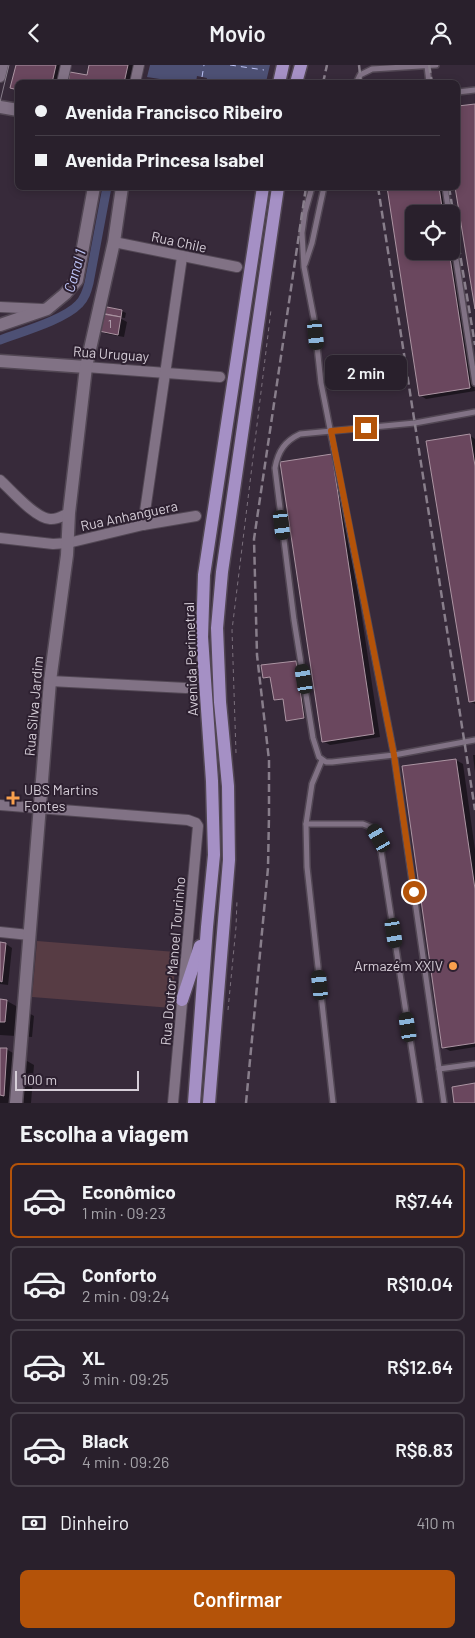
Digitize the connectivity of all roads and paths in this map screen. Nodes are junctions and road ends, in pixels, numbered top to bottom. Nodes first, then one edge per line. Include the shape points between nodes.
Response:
1 (3, 65) edge
2 (66, 65) edge
3 (139, 65) edge
4 (283, 65) edge
5 (301, 65) edge
6 (436, 65) edge
7 (427, 66) junction
8 (0, 77) edge
9 (63, 80) edge
10 (136, 80) edge
11 (280, 80) edge
12 (297, 80) edge
13 (358, 80) edge
14 (429, 80) edge
15 (475, 90) edge
16 (460, 92) edge
17 (0, 107) edge
18 (15, 110) edge
19 (93, 190) edge
20 (122, 190) edge
21 (264, 190) edge
22 (278, 190) edge
23 (311, 190) edge
24 (323, 190) edge
25 (445, 190) edge
26 (448, 205) edge
27 (114, 242) junction
28 (182, 257) junction
29 (456, 260) edge
30 (237, 267) dead end
31 (304, 267) junction
32 (272, 306) dead end
33 (0, 307) edge
34 (47, 309) junction
35 (0, 325) edge
36 (0, 361) edge
37 (86, 367) junction
38 (165, 373) junction
39 (220, 377) dead end
40 (475, 383) edge
41 (475, 413) edge
42 (331, 431) junction
43 (0, 480) edge
44 (69, 513) junction
45 (196, 516) dead end
46 (142, 525) junction
47 (0, 538) edge
48 (68, 543) junction
49 (50, 681) junction
50 (186, 688) dead end
51 (475, 740) edge
52 (394, 755) junction
53 (236, 760) dead end
54 (322, 760) junction
55 (0, 805) edge
56 (40, 808) junction
57 (306, 824) junction
58 (237, 898) dead end
59 (207, 927) junction
60 (0, 932) edge
61 (29, 935) junction
62 (182, 1000) junction
63 (227, 1015) dead end
64 (475, 1064) edge
65 (439, 1069) junction
66 (16, 1103) edge
67 (174, 1103) edge
68 (194, 1103) edge
69 (209, 1103) edge
70 (333, 1103) edge
71 (420, 1103) edge
72 (444, 1103) edge

1 - 8 street
2 - 9 street
3 - 10 street
4 - 11 main road
5 - 12 main road
6 - 7 lane
7 - 13 lane via 372,69
7 - 14 lane
15 - 16 lane
17 - 18 street
19 - 34 street via 77,280
20 - 27 street, Rua Silva Jardim
21 - 59 main road, Avenida Perimetral via 204,575 202,637 214,855
22 - 69 main road, Avenida Perimetral via 223,564 217,628 230,834
23 - 31 lane via 302,233
24 - 31 lane
25 - 26 lane
27 - 28 street, Rua Chile
27 - 37 street, Rua Silva Jardim
28 - 30 street, Rua Chile
28 - 38 street
29 - 40 lane
31 - 42 lane
32 - 53 path via 232,631
33 - 34 street
34 - 35 street
36 - 37 street, Rua Uruguay
37 - 38 street, Rua Uruguay
37 - 44 street, Rua Silva Jardim
38 - 39 street, Rua Uruguay
38 - 46 street
41 - 42 lane
42 - 52 lane
42 - 54 lane via 291,438 282,447 275,467 297,640 316,751
43 - 44 street via 40,517 51,520
44 - 48 street, Rua Silva Jardim
45 - 46 street, Rua Anhanguera
46 - 48 street, Rua Anhanguera
47 - 48 street, Rua Anhanguera
48 - 49 street, Rua Silva Jardim
49 - 50 street
49 - 56 street, Rua Silva Jardim
51 - 52 lane
52 - 54 lane via 332,763
52 - 65 lane
54 - 57 lane via 312,784
55 - 56 street
56 - 61 street, Rua Silva Jardim
56 - 62 street, Rua Doutor Manoel Tourinho via 188,819 196,823 199,830
57 - 70 lane via 307,867
57 - 71 lane via 363,824 373,828 379,838
58 - 63 path
59 - 62 main road
59 - 68 main road, Avenida Perimetral
60 - 61 street
61 - 66 street, Rua Silva Jardim
62 - 67 street, Rua Doutor Manoel Tourinho
64 - 65 lane
65 - 72 lane

